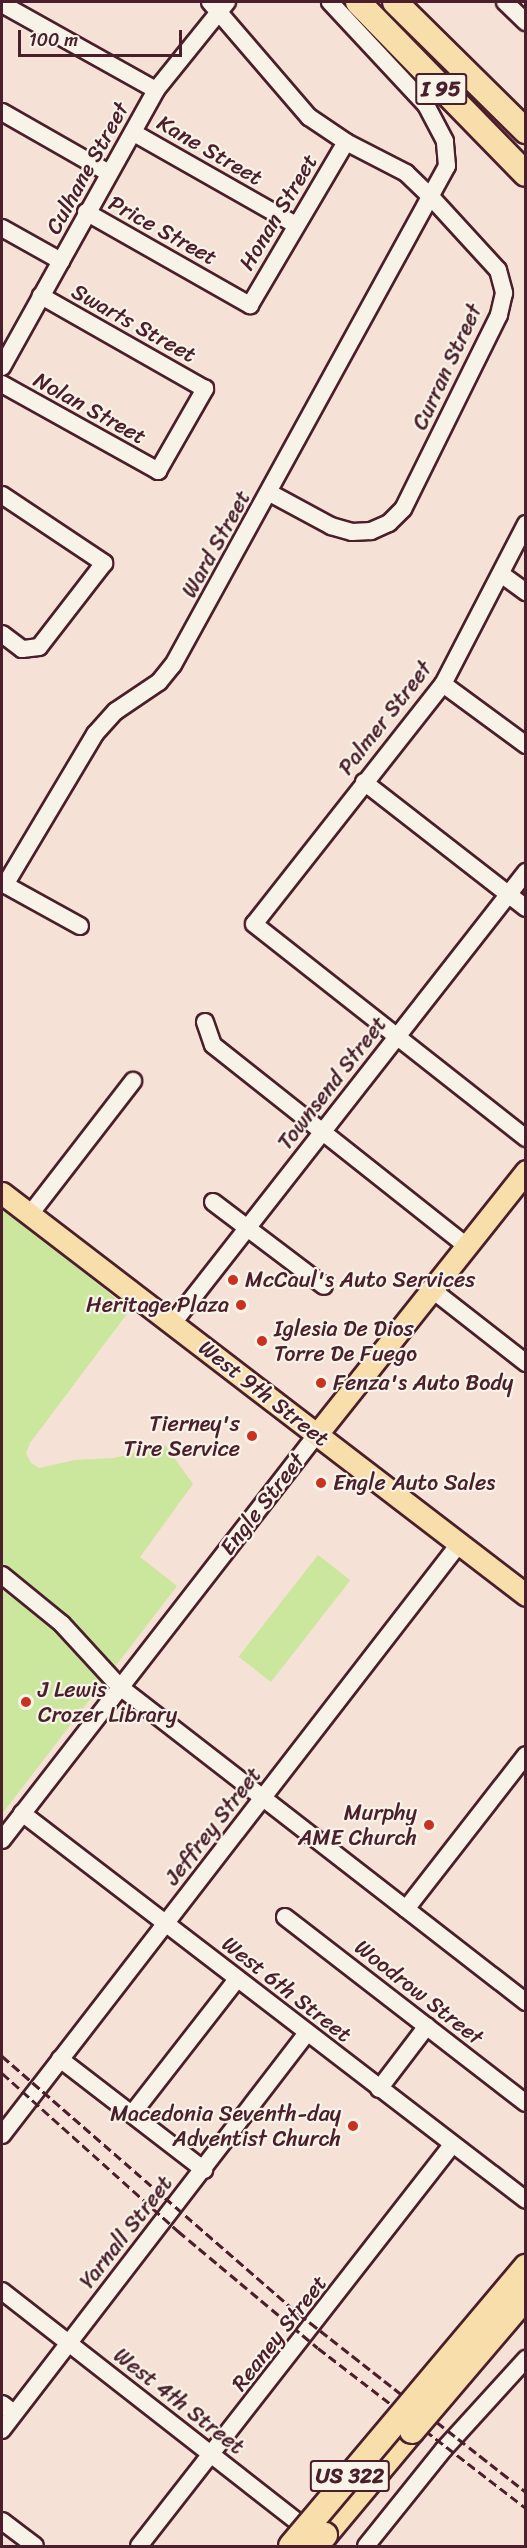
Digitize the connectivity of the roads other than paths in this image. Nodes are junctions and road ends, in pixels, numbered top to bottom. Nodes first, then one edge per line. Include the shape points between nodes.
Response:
1 (330, 2) edge
2 (358, 2) edge
3 (395, 2) edge
4 (505, 2) edge
5 (2, 4) edge
6 (218, 5) edge
7 (525, 22) edge
8 (156, 90) junction
9 (2, 112) edge
10 (525, 131) edge
11 (134, 133) junction
12 (346, 142) junction
13 (109, 172) junction
14 (525, 174) edge
15 (432, 197) junction
16 (86, 212) junction
17 (296, 225) junction
18 (2, 228) edge
19 (61, 261) junction
20 (41, 296) junction
21 (250, 304) joint
22 (6, 347) edge
23 (2, 367) edge
24 (2, 384) edge
25 (158, 471) joint
26 (270, 493) junction
27 (2, 495) edge
28 (525, 524) edge
29 (501, 574) junction
30 (525, 592) edge
31 (2, 634) edge
32 (443, 684) junction
33 (525, 745) edge
34 (364, 782) junction
35 (525, 872) edge
36 (3, 884) edge
37 (508, 894) junction
38 (525, 908) edge
39 (80, 926) dead end
40 (205, 1022) dead end
41 (396, 1038) junction
42 (133, 1081) dead end
43 (321, 1133) junction
44 (525, 1138) edge
45 (525, 1171) edge
46 (2, 1193) edge
47 (213, 1202) dead end
48 (31, 1213) junction
49 (249, 1226) junction
50 (464, 1244) junction
51 (324, 1286) dead end
52 (430, 1288) junction
53 (173, 1323) junction
54 (525, 1363) edge
55 (317, 1434) junction
56 (459, 1544) junction
57 (2, 1575) edge
58 (525, 1595) edge
59 (120, 1687) junction
60 (525, 1755) edge
61 (263, 1798) junction
62 (22, 1813) junction
63 (2, 1839) edge
64 (406, 1909) junction
65 (285, 1917) dead end
66 (165, 1924) junction
67 (237, 1979) junction
68 (525, 2002) edge
69 (427, 2026) junction
70 (307, 2033) junction
71 (60, 2059) junction
72 (379, 2089) junction
73 (525, 2103) edge
74 (132, 2115) junction
75 (2, 2135) edge
76 (452, 2145) junction
77 (204, 2170) junction
78 (525, 2198) edge
79 (525, 2253) edge
80 (525, 2267) edge
81 (2, 2291) edge
82 (525, 2297) edge
83 (525, 2313) edge
84 (68, 2343) junction
85 (525, 2360) edge
86 (409, 2406) junction
87 (8, 2408) edge
88 (2, 2430) edge
89 (412, 2431) junction
90 (213, 2456) junction
91 (2, 2521) edge
92 (321, 2544) edge
93 (35, 2547) edge
94 (139, 2547) edge
95 (291, 2547) edge
96 (366, 2547) edge

1 - 15 street, Ward Street via 426,105 438,124 449,154
2 - 14 highway, I 95
3 - 10 highway, I 95
4 - 7 street
5 - 8 street, Kane Street
6 - 8 street, Culhane Street
6 - 12 street, Curran Street via 309,117
8 - 11 street, Culhane Street
9 - 13 street, Price Street
11 - 13 street, Culhane Street
11 - 17 street, Kane Street
12 - 15 street, Curran Street via 406,173
12 - 17 street, Honan Street
13 - 16 street, Culhane Street
15 - 26 street, Ward Street
15 - 26 street, Curran Street via 493,263 504,293 499,315 403,509 388,523 352,532 331,526
16 - 19 street, Culhane Street
16 - 21 street, Price Street
17 - 21 street, Honan Street
18 - 19 street, Swarts Street
19 - 20 street, Culhane Street
20 - 22 street, Culhane Street
20 - 25 street, Swarts Street via 205,389
22 - 23 street, Culhane Street
24 - 25 street, Nolan Street
26 - 36 street, Ward Street via 173,665 159,682 116,711 95,734
27 - 31 street via 104,563 39,647 22,649
28 - 29 street, Palmer Street
29 - 30 street
29 - 32 street, Palmer Street
32 - 33 street
32 - 34 street, Palmer Street
34 - 37 street
34 - 41 street, Palmer Street via 254,924
35 - 37 street, Townsend Street
36 - 39 street
37 - 38 street
37 - 41 street, Townsend Street
40 - 43 street via 213,1045
41 - 43 street, Townsend Street
41 - 44 street
42 - 48 street
43 - 49 street, Townsend Street
43 - 50 street
45 - 50 main road, Engle Street
46 - 48 main road, West 9th Street
47 - 49 street
48 - 53 main road, West 9th Street
49 - 51 street
49 - 53 street, Townsend Street
50 - 52 main road, Engle Street
52 - 54 street
52 - 55 main road, Engle Street
53 - 55 main road, West 9th Street
55 - 56 main road, West 9th Street
55 - 59 street, Engle Street
56 - 58 main road, West 9th Street
56 - 61 street, Jeffrey Street
57 - 59 street via 62,1624
59 - 61 street
59 - 62 street, Engle Street
60 - 64 street
61 - 64 street
61 - 66 street, Jeffrey Street
62 - 63 street, Engle Street
62 - 66 street, West 6th Street
64 - 68 street
65 - 69 street, Woodrow Street
66 - 67 street, West 6th Street
66 - 71 street, Jeffrey Street
67 - 70 street, West 6th Street
67 - 74 street
69 - 72 street
69 - 73 street, Woodrow Street
70 - 72 street, West 6th Street
70 - 77 street, Yarnall Street
71 - 74 street
71 - 75 street, Jeffrey Street
72 - 76 street, West 6th Street
74 - 77 street
76 - 78 street, West 6th Street
76 - 90 street, Reaney Street
77 - 84 street, Yarnall Street
79 - 86 highway, bridge
80 - 86 highway, US 322, bridge
81 - 84 street, West 4th Street
82 - 89 highway, US 322, bridge
83 - 89 highway, bridge
84 - 87 street, Yarnall Street
84 - 90 street, West 4th Street
85 - 96 street via 444,2450
86 - 95 highway, US 322, bridge
87 - 88 street, Yarnall Street
89 - 92 highway, US 322
90 - 92 street, West 4th Street
90 - 94 street, Reaney Street
91 - 93 street

